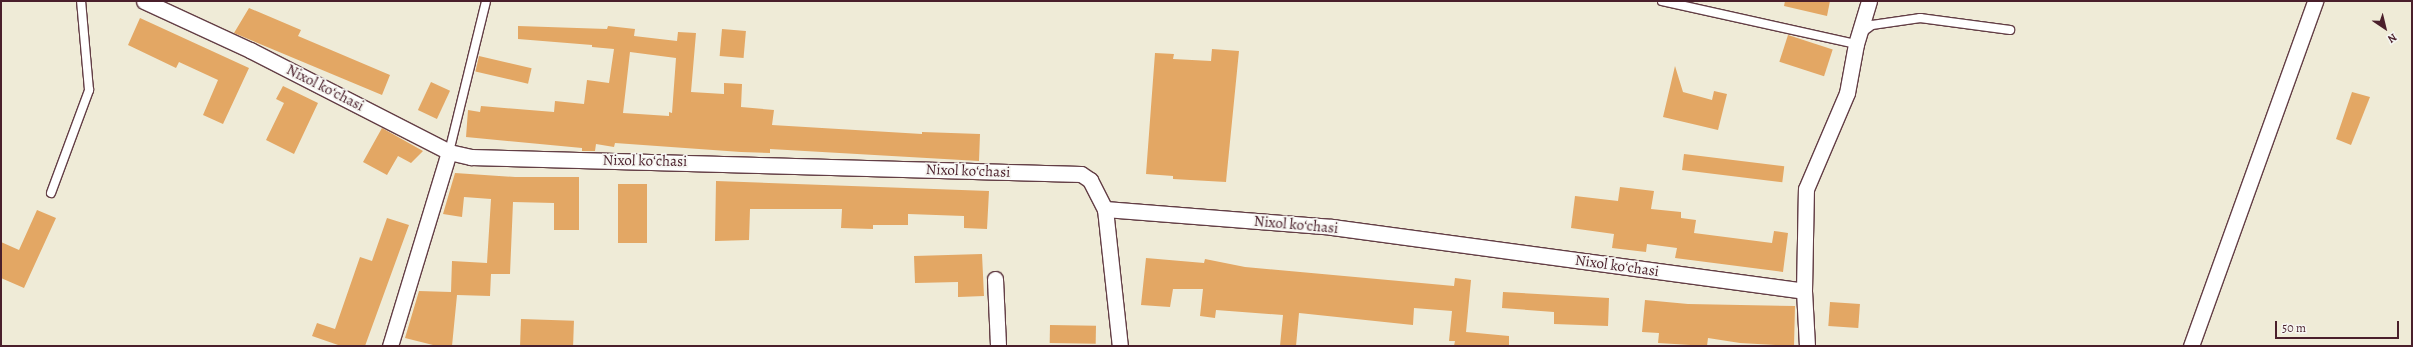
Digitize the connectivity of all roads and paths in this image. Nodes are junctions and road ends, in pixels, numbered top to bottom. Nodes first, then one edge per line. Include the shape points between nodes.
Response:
1 (81, 1) edge
2 (144, 1) edge
3 (486, 1) edge
4 (1662, 1) edge
5 (1870, 1) edge
6 (2315, 1) edge
7 (2010, 30) dead end
8 (1858, 40) junction
9 (449, 152) junction
10 (51, 193) dead end
11 (1105, 209) junction
12 (995, 278) dead end
13 (1804, 291) junction
14 (390, 346) edge
15 (998, 346) edge
16 (1120, 346) edge
17 (1807, 346) edge
18 (2191, 346) edge

1 - 10 lane via 89,90
2 - 9 street, Nixol koʻchasi via 250,50
3 - 9 lane
4 - 8 lane
5 - 8 street
6 - 18 street
7 - 8 lane via 1920,18 1872,25
8 - 13 street via 1847,93 1806,189
9 - 11 street, Nixol koʻchasi via 471,157 1081,174 1090,180
9 - 14 street
11 - 13 street, Nixol koʻchasi via 1332,227
11 - 16 street
12 - 15 street
13 - 17 street

